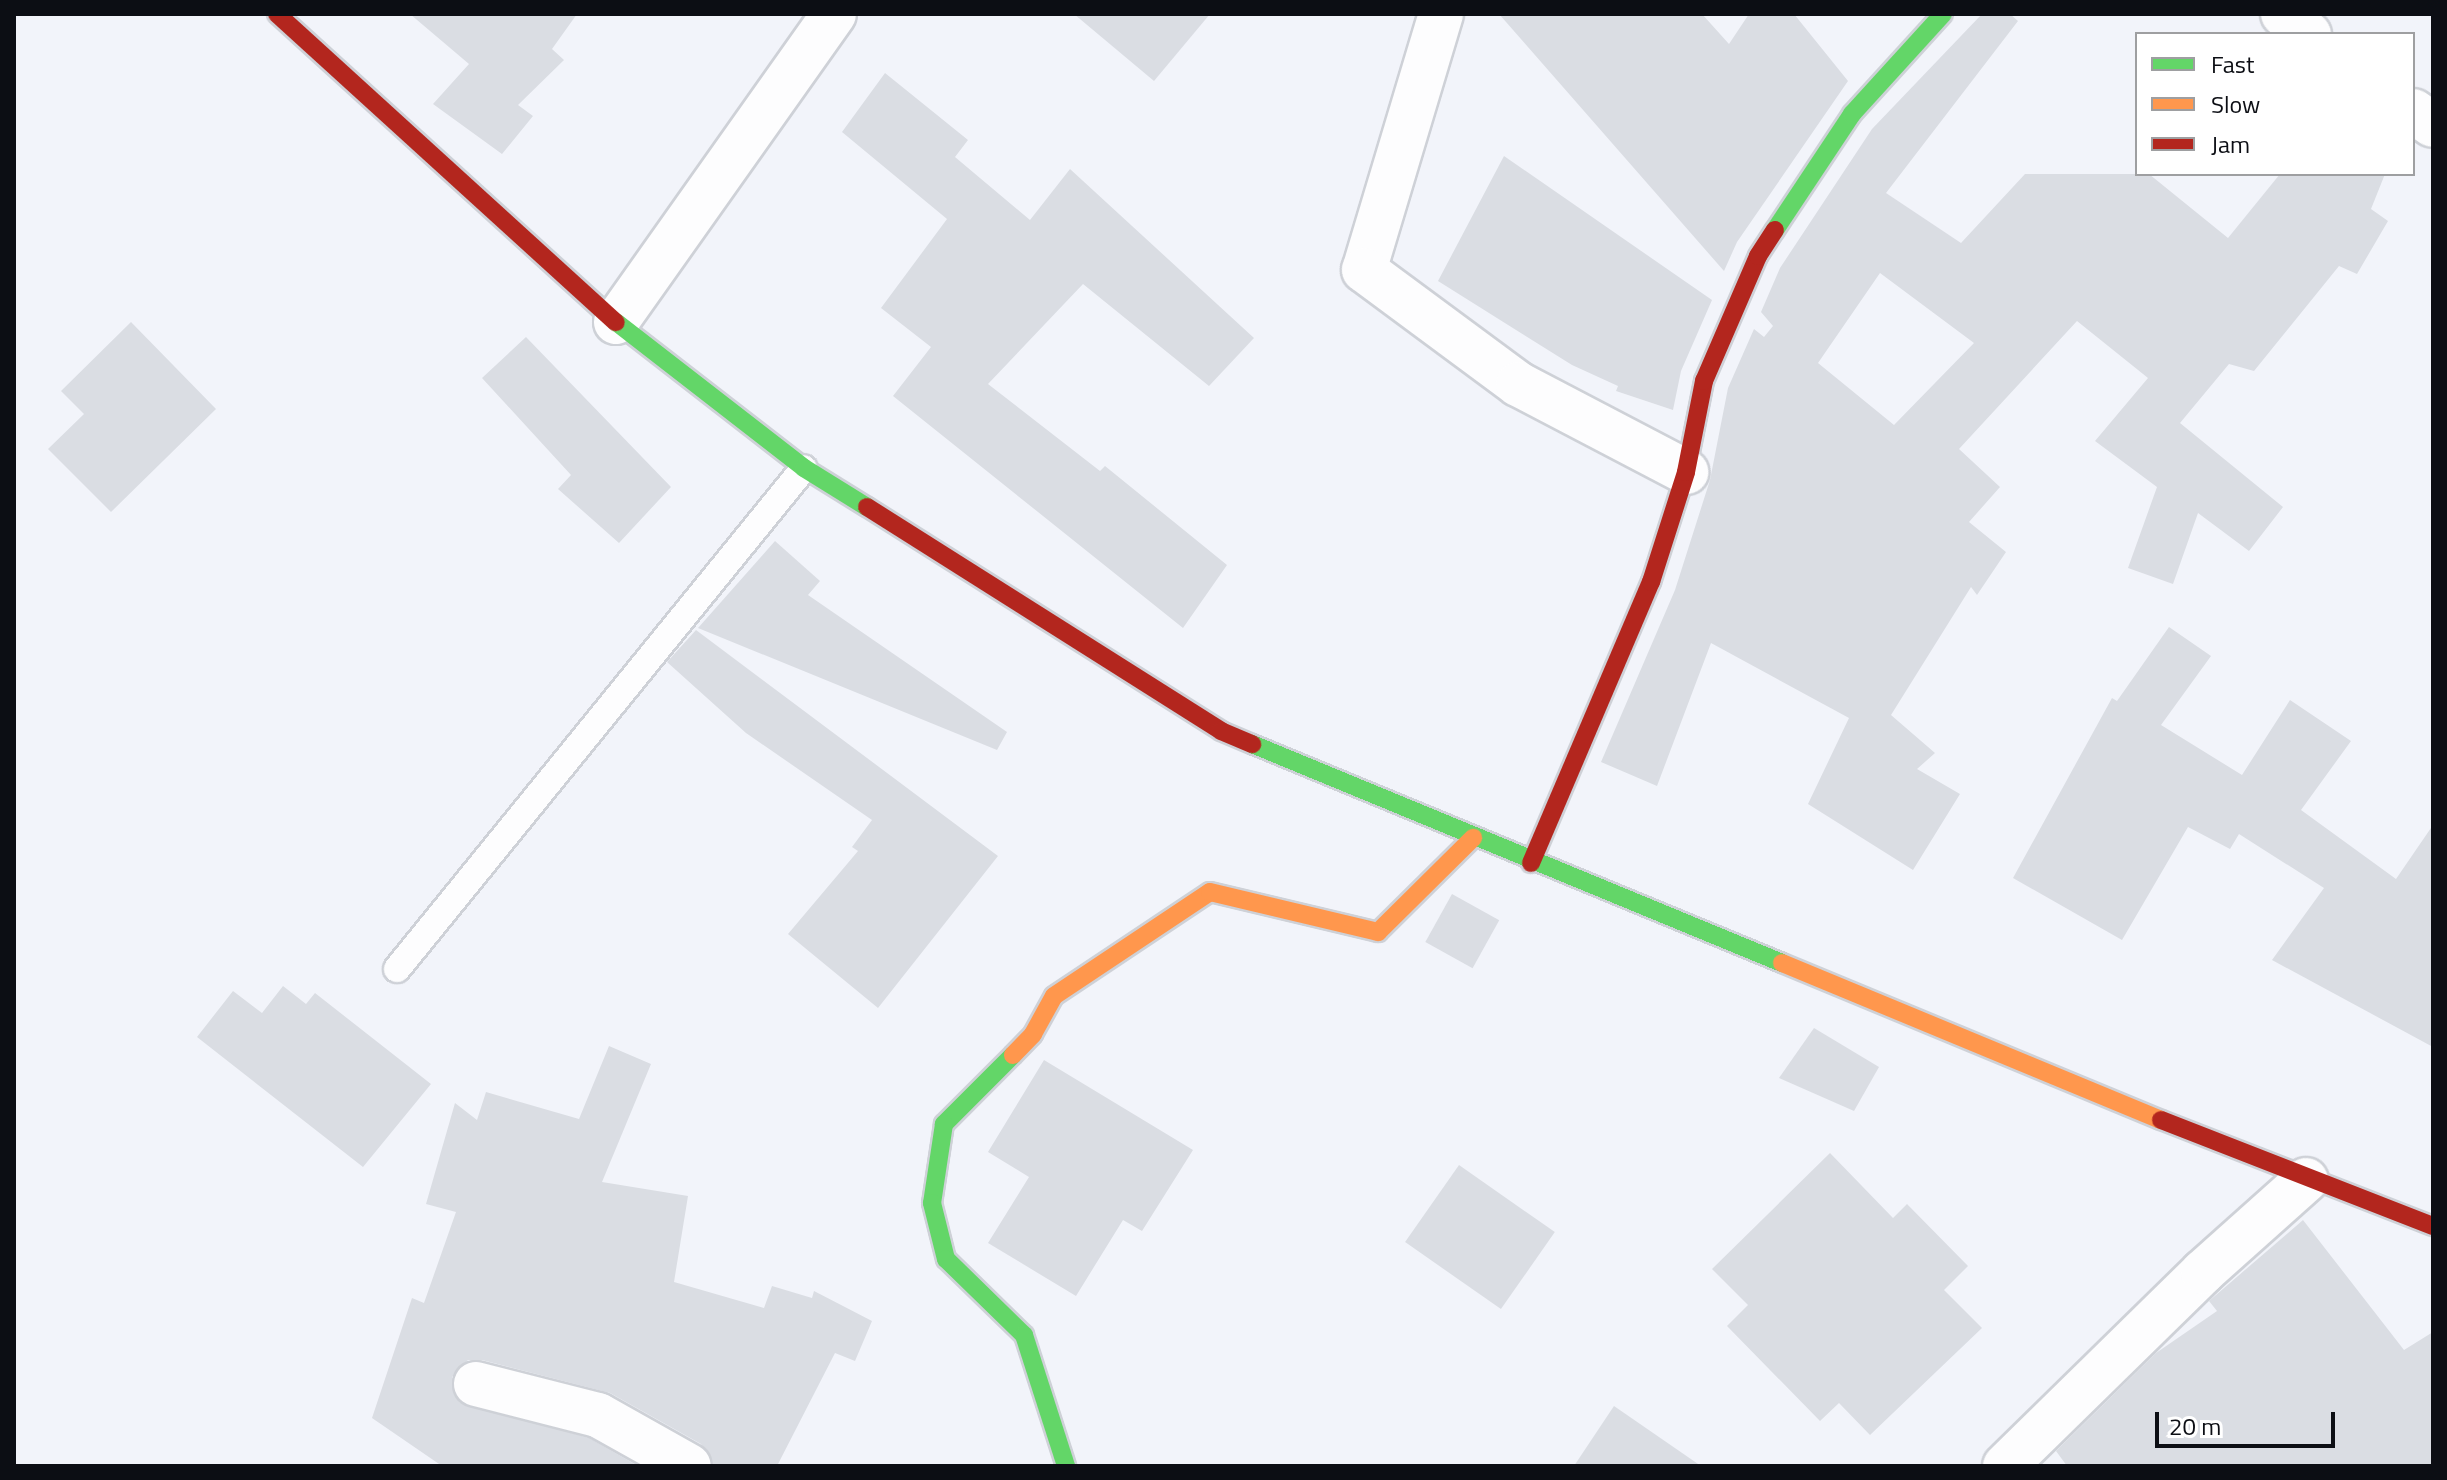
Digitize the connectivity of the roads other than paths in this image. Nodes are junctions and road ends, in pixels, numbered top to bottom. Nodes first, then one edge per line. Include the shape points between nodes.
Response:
1 (277, 14) edge
2 (834, 14) edge
3 (1441, 14) edge
4 (1943, 14) edge
5 (2283, 14) edge
6 (2306, 32) edge
7 (2415, 112) edge
8 (2433, 125) edge
9 (616, 322) junction
10 (804, 468) junction
11 (1686, 472) junction
12 (1473, 838) junction
13 (1531, 863) junction
14 (397, 969) dead end
15 (2306, 1180) junction
16 (2433, 1226) edge
17 (476, 1384) dead end
18 (689, 1466) edge
19 (1066, 1466) edge
20 (2005, 1466) edge

1 - 9 street
2 - 9 street
3 - 11 street via 1364,270 1518,384
4 - 11 street via 1852,114 1758,256 1704,381
5 - 6 street
7 - 8 street
9 - 10 street
10 - 12 street via 1221,731
10 - 14 lane
11 - 13 street via 1651,582
12 - 13 street
12 - 19 street via 1378,932 1210,892 1054,996 1033,1034 944,1124 932,1203 946,1259 1024,1335
13 - 15 street
15 - 16 street
15 - 20 street via 2203,1272
17 - 18 street via 598,1415

